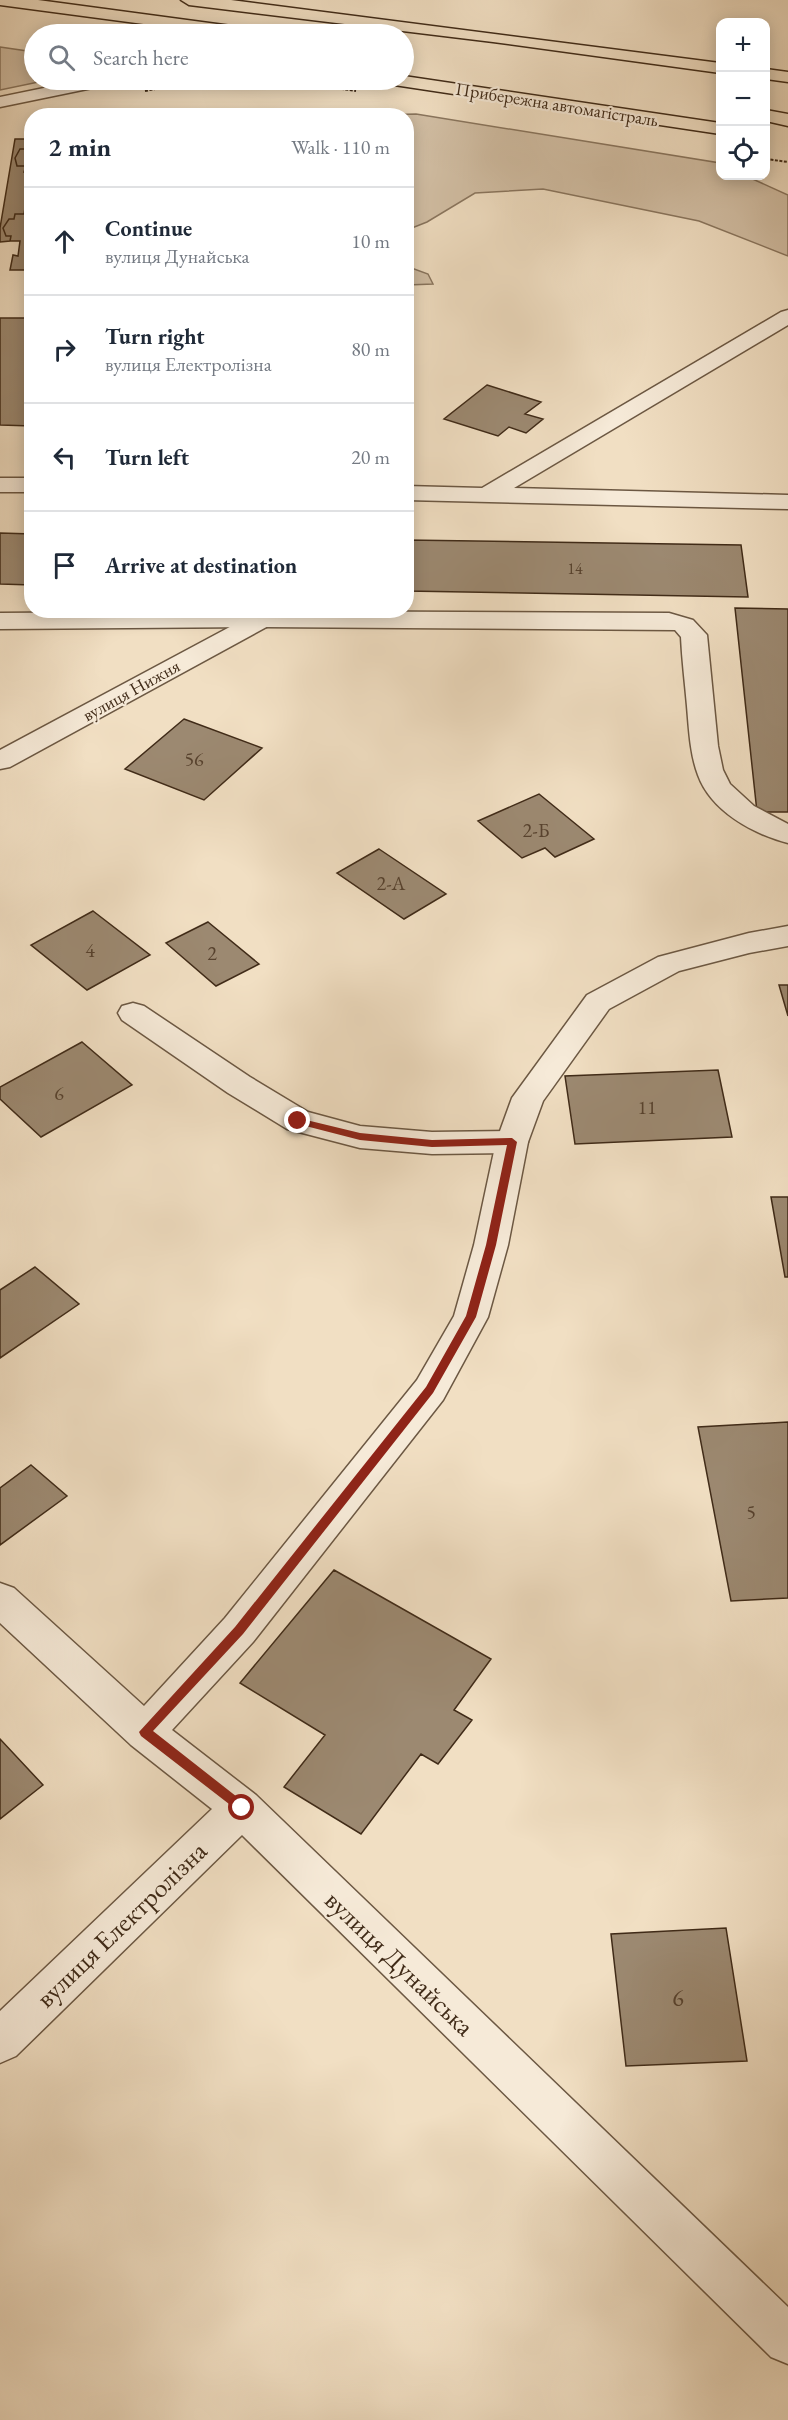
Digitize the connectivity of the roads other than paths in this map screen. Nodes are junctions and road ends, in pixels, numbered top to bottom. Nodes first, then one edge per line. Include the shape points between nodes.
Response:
1 (0, 0) edge
2 (189, 0) edge
3 (179, 24) edge
4 (386, 24) edge
5 (414, 27) edge
6 (716, 67) edge
7 (414, 83) edge
8 (58, 90) edge
9 (0, 102) edge
10 (770, 117) edge
11 (788, 120) edge
12 (716, 128) edge
13 (788, 316) edge
14 (0, 485) edge
15 (24, 485) edge
16 (414, 493) edge
17 (486, 495) junction
18 (788, 502) edge
19 (262, 619) junction
20 (0, 621) edge
21 (0, 761) edge
22 (788, 834) edge
23 (788, 936) edge
24 (133, 1013) dead end
25 (512, 1142) junction
26 (0, 1599) edge
27 (145, 1732) junction
28 (242, 1808) junction
29 (0, 2041) edge
30 (788, 2340) edge

1 - 3 main road
2 - 4 main road
5 - 6 main road
7 - 12 main road, Прибережна автомагістраль
8 - 9 street
10 - 11 main road
13 - 17 street
14 - 15 street
16 - 17 street
17 - 18 street
19 - 20 street
19 - 21 street, вулиця Нижня
19 - 22 street via 654,620 684,625 694,635 704,740 713,778 728,798 747,813
23 - 25 street via 669,964 598,1002 528,1098
24 - 25 street via 298,1121 360,1137 432,1143
25 - 27 street via 491,1245 471,1317 430,1390 239,1630
26 - 27 street, вулиця Дунайська
27 - 28 street, вулиця Дунайська
28 - 29 street, вулиця Електролізна
28 - 30 street, вулиця Дунайська

